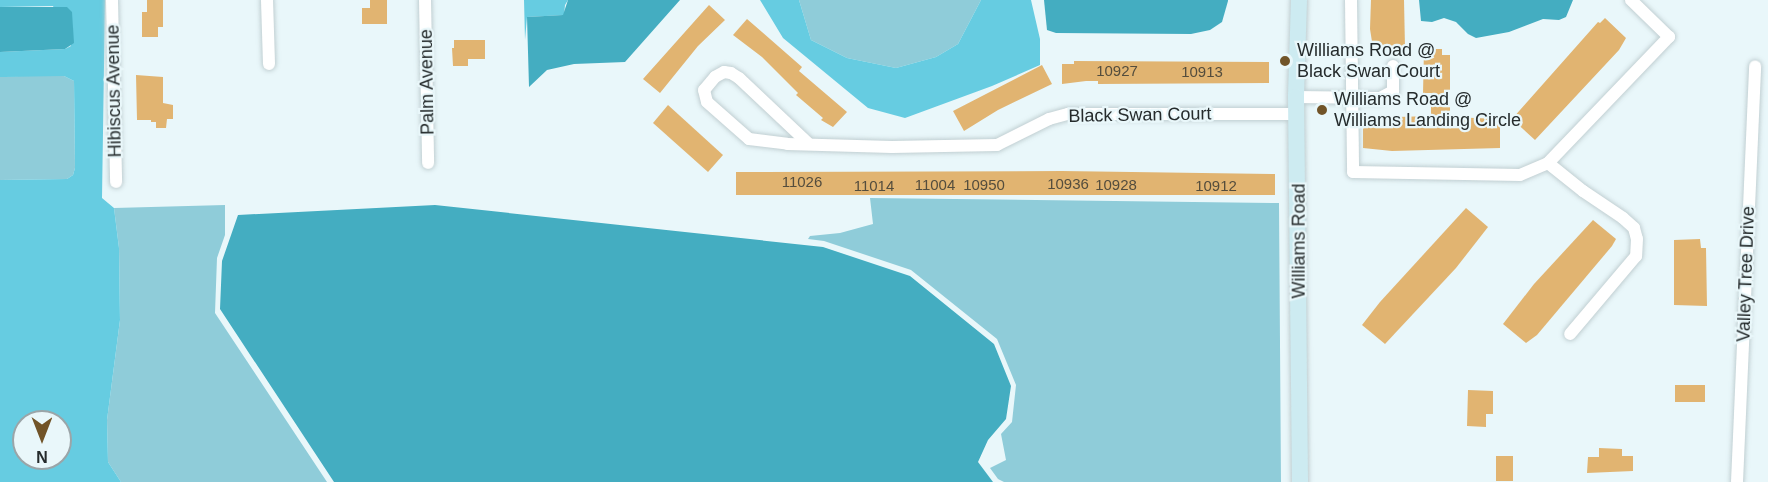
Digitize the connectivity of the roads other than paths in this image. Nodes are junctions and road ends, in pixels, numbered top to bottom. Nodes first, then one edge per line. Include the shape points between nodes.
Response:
1 (112, 0) edge
2 (267, 0) edge
3 (425, 0) edge
4 (1299, 0) edge
5 (1351, 0) edge
6 (1631, 0) edge
7 (269, 64) dead end
8 (1393, 66) dead end
9 (1755, 66) dead end
10 (1296, 97) junction
11 (1352, 97) junction
12 (1298, 114) junction
13 (809, 144) junction
14 (428, 164) dead end
15 (1548, 164) junction
16 (116, 182) dead end
17 (1570, 334) dead end
18 (1300, 482) edge
19 (1737, 482) edge

1 - 16 street, Hibiscus Avenue
2 - 7 street
3 - 14 street, Palm Avenue
4 - 10 street, Williams Road
5 - 11 street
6 - 15 street via 1669,37
8 - 11 street via 1393,91 1380,98
9 - 19 street, Valley Tree Drive
10 - 11 street
10 - 12 street, Williams Road
11 - 15 street via 1353,172 1520,175
12 - 13 street, Black Swan Court via 1068,114 1049,119 997,145
12 - 18 street, Williams Road
13 - 13 street, Black Swan Court via 731,73 715,77 704,90 707,102 749,139
15 - 17 street via 1623,218 1634,228 1637,239 1636,256

